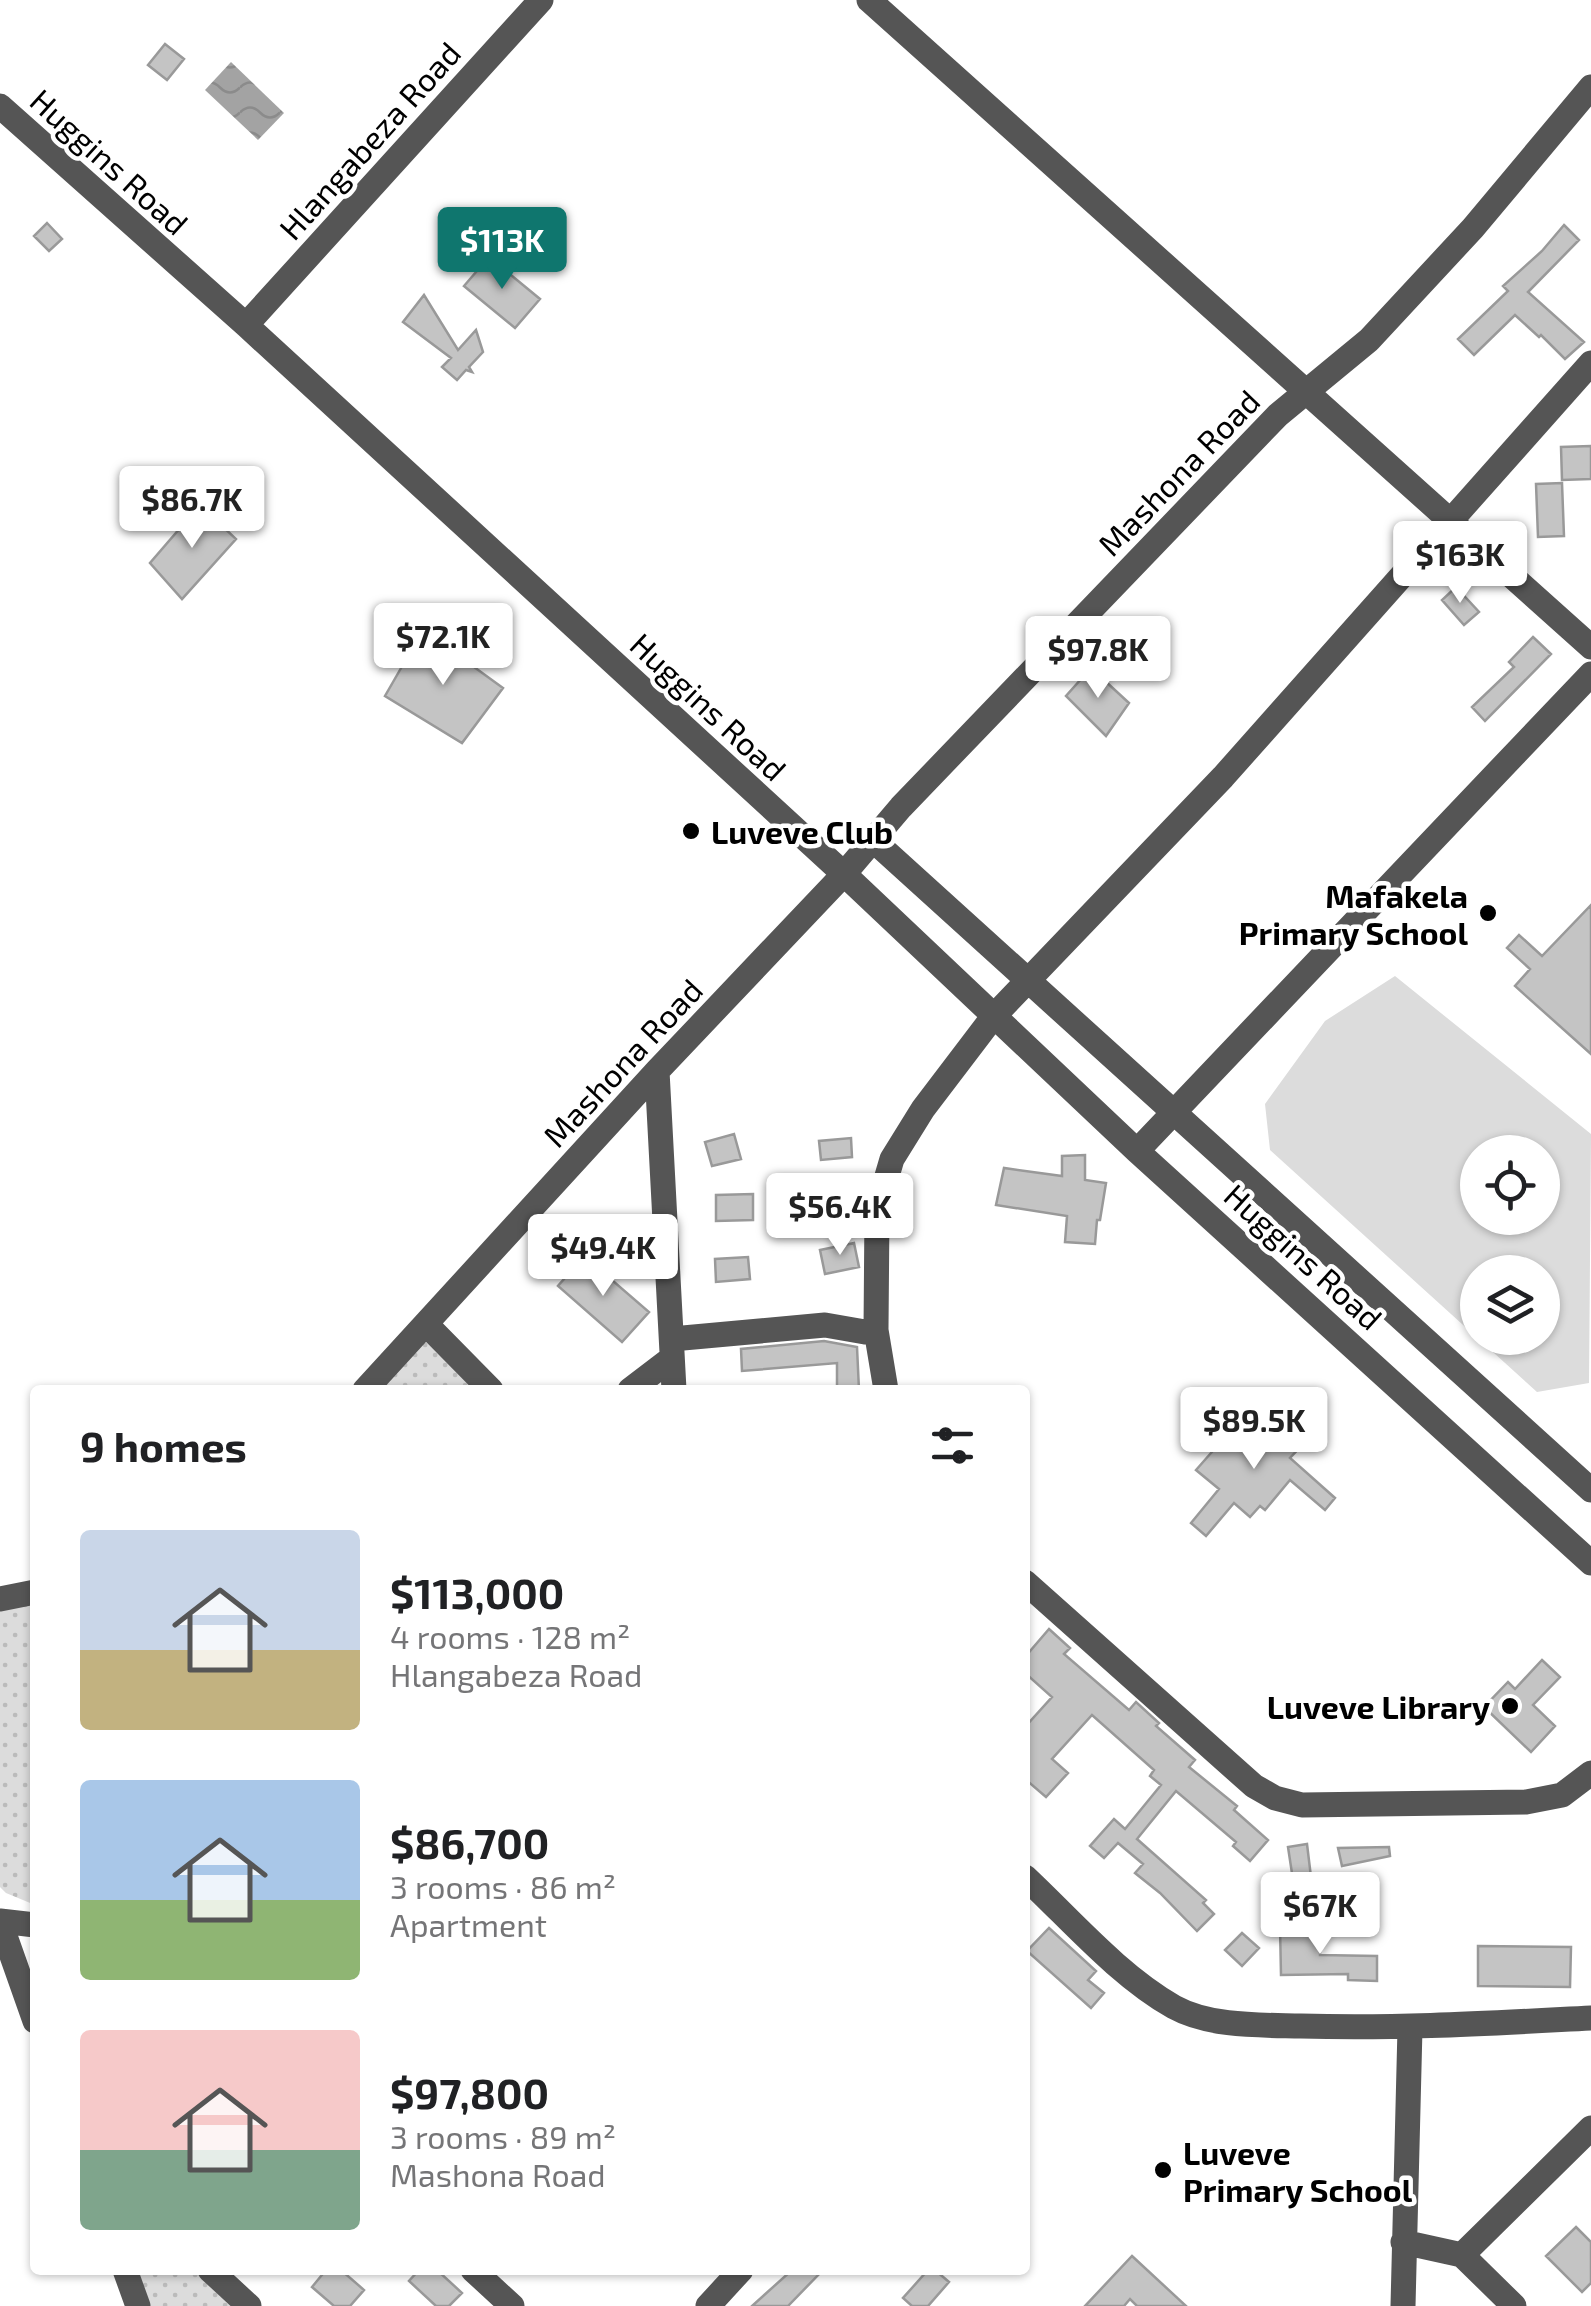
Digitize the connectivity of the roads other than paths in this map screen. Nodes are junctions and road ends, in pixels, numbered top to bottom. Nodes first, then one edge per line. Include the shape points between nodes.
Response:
1 (541, 0) edge
2 (869, 0) edge
3 (1591, 87) edge
4 (0, 106) edge
5 (246, 326) junction
6 (1585, 382) edge
7 (1305, 390) junction
8 (1452, 522) junction
9 (1591, 647) edge
10 (1591, 674) edge
11 (872, 840) junction
12 (844, 874) junction
13 (1026, 982) junction
14 (993, 1017) junction
15 (657, 1071) junction
16 (1175, 1111) junction
17 (1137, 1150) junction
18 (427, 1324) junction
19 (876, 1330) junction
20 (672, 1349) junction
21 (370, 1385) edge
22 (486, 1385) edge
23 (635, 1385) edge
24 (674, 1385) edge
25 (885, 1385) edge
26 (1586, 1476) edge
27 (1591, 1562) edge
28 (1030, 1586) edge
29 (30, 1593) edge
30 (0, 1599) edge
31 (1591, 1774) edge
32 (1030, 1882) edge
33 (0, 1922) edge
34 (30, 1925) edge
35 (30, 2007) edge
36 (1591, 2018) edge
37 (1410, 2028) junction
38 (1591, 2128) edge
39 (1402, 2242) junction
40 (1462, 2255) junction
41 (126, 2275) edge
42 (215, 2275) edge
43 (478, 2275) edge
44 (736, 2275) edge
45 (138, 2306) edge
46 (249, 2306) edge
47 (512, 2306) edge
48 (708, 2306) edge
49 (1403, 2306) edge
50 (1514, 2306) edge

1 - 5 street, Hlangabeza Road
2 - 7 street
3 - 7 street, Mashona Road via 1369,340
4 - 5 street, Huggins Road
5 - 12 street, Huggins Road
6 - 8 street
7 - 8 street
7 - 11 street, Mashona Road
8 - 9 street
8 - 13 street via 1224,777
10 - 16 street
11 - 12 street, Mashona Road
11 - 13 street
12 - 14 street, Huggins Road
12 - 15 street, Mashona Road
13 - 14 street
13 - 16 street
14 - 17 street, Huggins Road
14 - 19 street via 923,1109 882,1184
15 - 18 street, Mashona Road
15 - 20 street
16 - 17 street
16 - 26 street
17 - 27 street, Huggins Road
18 - 21 street, Mashona Road
18 - 22 street
19 - 20 street via 825,1325
19 - 25 street
20 - 23 street
20 - 24 street
28 - 31 street via 1275,1798 1302,1805 1526,1802 1562,1795
29 - 30 street
32 - 37 street via 1127,1972 1193,2016 1264,2025
33 - 34 street
33 - 35 street
36 - 37 street
37 - 39 street
38 - 40 street
39 - 40 street
39 - 49 street
40 - 50 street
41 - 45 street
42 - 46 street
43 - 47 street
44 - 48 street

